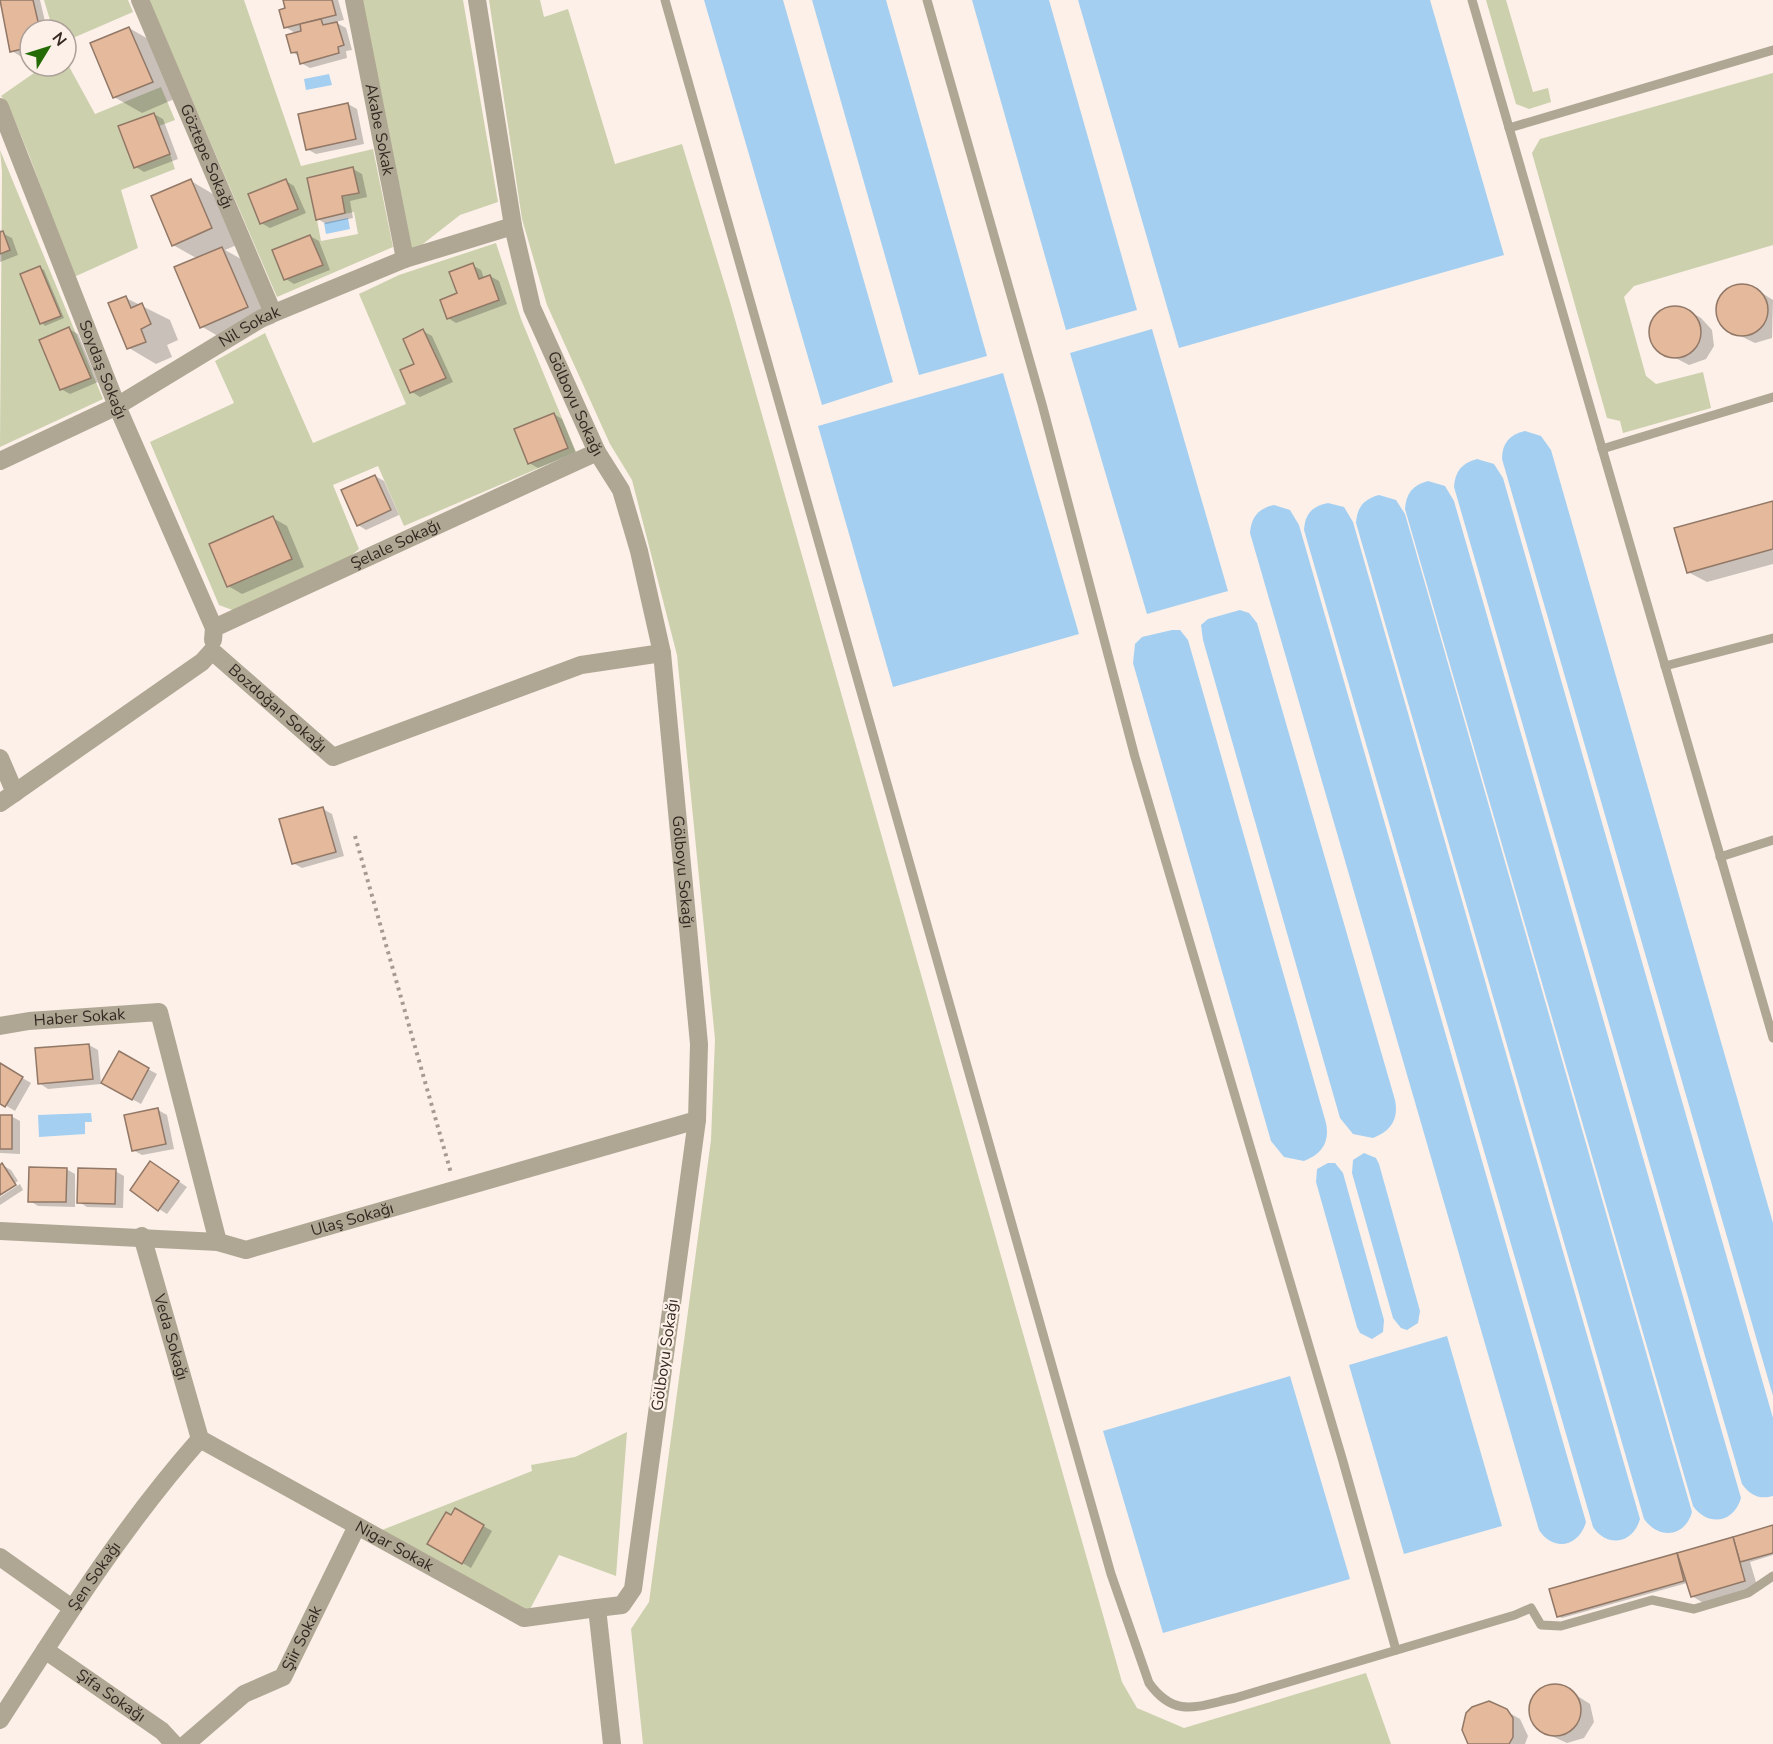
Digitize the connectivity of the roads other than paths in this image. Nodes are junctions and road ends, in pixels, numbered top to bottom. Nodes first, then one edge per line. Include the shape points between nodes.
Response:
1 (140, 0) edge
2 (354, 0) edge
3 (477, 0) edge
4 (665, 0) edge
5 (927, 0) edge
6 (1472, 0) edge
7 (1773, 50) edge
8 (0, 107) edge
9 (1509, 128) junction
10 (513, 226) junction
11 (405, 259) junction
12 (273, 313) junction
13 (1773, 397) edge
14 (117, 406) junction
15 (1602, 449) junction
16 (597, 452) junction
17 (0, 461) edge
18 (213, 628) junction
19 (1773, 638) edge
20 (212, 651) junction
21 (662, 653) junction
22 (1665, 666) junction
23 (0, 758) edge
24 (7, 798) edge
25 (1773, 840) edge
26 (1720, 857) junction
27 (0, 1026) edge
28 (1773, 1038) edge
29 (697, 1120) junction
30 (0, 1231) edge
31 (142, 1236) junction
32 (218, 1242) junction
33 (200, 1439) junction
34 (357, 1526) junction
35 (0, 1557) edge
36 (1773, 1576) edge
37 (72, 1608) junction
38 (597, 1608) junction
39 (45, 1650) junction
40 (1396, 1650) junction
41 (0, 1720) edge
42 (174, 1744) edge
43 (186, 1744) edge
44 (612, 1744) edge

1 - 12 street, Göztepe Sokağı
2 - 11 street, Akabe Sokak
3 - 10 street, Gölboyu Sokağı
4 - 40 lane via 1111,1574 1149,1683 1169,1705 1190,1707 1235,1698
5 - 40 lane via 1042,404 1135,757
6 - 9 lane
7 - 9 lane
8 - 14 street, Soydaş Sokağı
9 - 15 lane
10 - 11 street, Nil Sokak
10 - 16 street, Gölboyu Sokağı via 532,308
11 - 12 street, Nil Sokak
12 - 14 street, Nil Sokak
13 - 15 lane
14 - 17 street, Nil Sokak
14 - 18 street, Soydaş Sokağı
15 - 22 lane
16 - 18 street, Şelale Sokağı
16 - 21 street, Gölboyu Sokağı via 621,489
18 - 20 street
19 - 22 lane
20 - 21 street, Bozdoğan Sokağı via 333,757 581,665
20 - 24 street, Bozdoğan Sokağı via 202,662
21 - 29 street, Gölboyu Sokağı via 699,1044
22 - 26 lane
23 - 24 street
25 - 26 lane
26 - 28 lane
27 - 32 street, Haber Sokak via 159,1012
29 - 32 street, Ulaş Sokağı via 246,1250
29 - 38 street, Gölboyu Sokağı via 633,1589 622,1605
30 - 31 street, Ulaş Sokağı
31 - 32 street, Ulaş Sokağı
31 - 33 street, Veda Sokağı
33 - 34 street, Nigar Sokak
33 - 37 street, Şen Sokağı via 172,1470
34 - 38 street, Nigar Sokak via 524,1618
34 - 43 street, Şiir Sokak via 283,1677 244,1694
35 - 37 street
36 - 40 lane via 1748,1593 1694,1609 1652,1599 1561,1626 1541,1625 1531,1608
37 - 39 street, Şen Sokağı
38 - 44 street
39 - 41 street, Şen Sokağı
39 - 42 street, Şifa Sokağı via 162,1731

